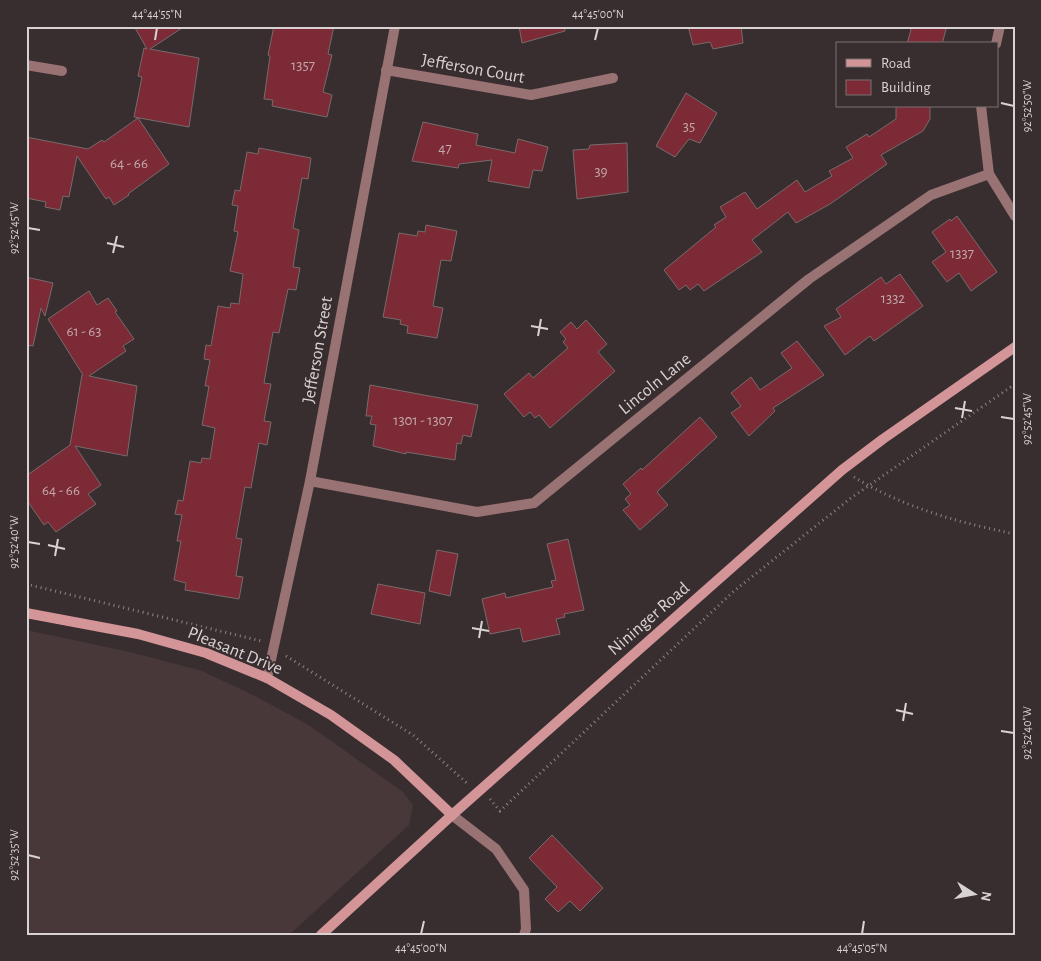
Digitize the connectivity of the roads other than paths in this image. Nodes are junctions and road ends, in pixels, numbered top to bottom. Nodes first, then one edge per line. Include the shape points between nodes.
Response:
1 (394, 26) edge
2 (1000, 26) edge
3 (996, 42) edge
4 (26, 64) edge
5 (386, 70) junction
6 (62, 71) dead end
7 (613, 78) dead end
8 (982, 108) edge
9 (990, 174) junction
10 (1015, 216) edge
11 (1015, 347) edge
12 (310, 481) junction
13 (26, 613) edge
14 (267, 678) junction
15 (452, 815) junction
16 (321, 935) edge
17 (524, 935) edge

1 - 5 street, Jefferson Street
2 - 3 street
4 - 6 street
5 - 7 street, Jefferson Court via 531,95
5 - 12 street, Jefferson Street
8 - 9 street
9 - 10 street
9 - 12 street, Lincoln Lane via 931,195 809,279 534,503 477,512
11 - 15 street, Nininger Road via 842,470
12 - 14 street, Jefferson Street
13 - 14 street, Pleasant Drive via 138,634 206,654
14 - 15 street, Pleasant Drive via 331,715 394,760
15 - 16 street, Nininger Road
15 - 17 street via 496,849 524,890

